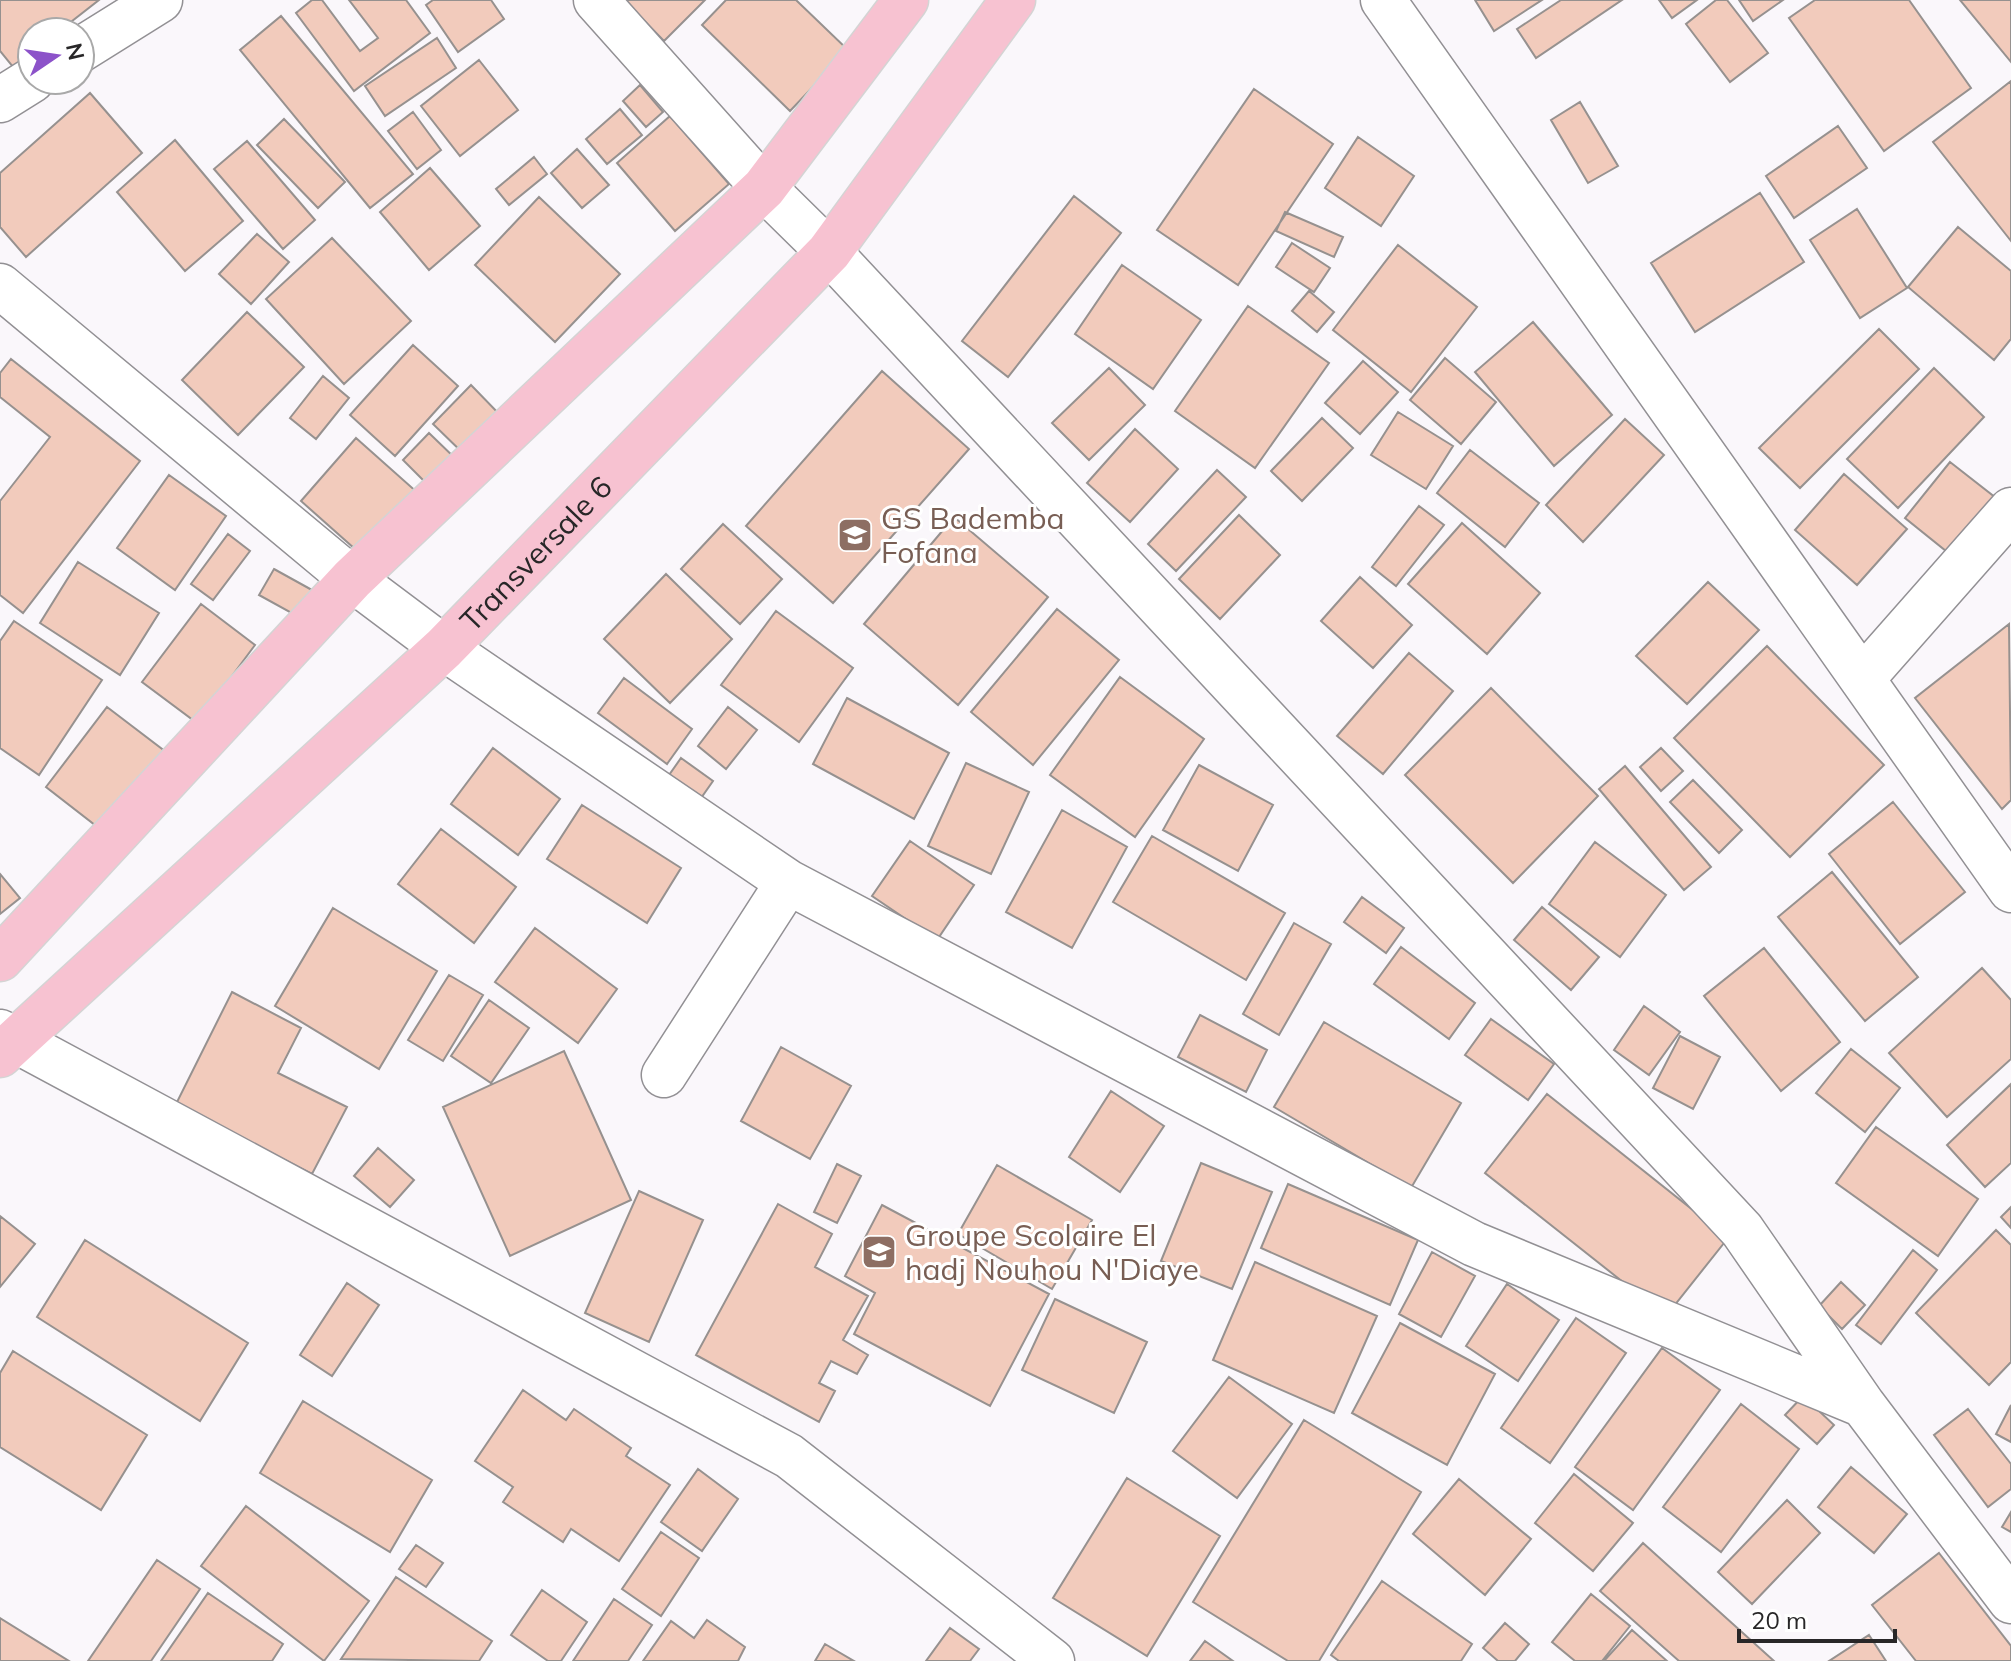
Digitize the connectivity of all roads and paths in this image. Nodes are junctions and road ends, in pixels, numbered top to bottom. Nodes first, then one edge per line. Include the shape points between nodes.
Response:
1 (160, 0) edge
2 (596, 0) edge
3 (906, 0) edge
4 (1013, 0) edge
5 (1383, 0) edge
6 (96, 40) edge
7 (764, 188) junction
8 (829, 252) junction
9 (0, 286) edge
10 (2011, 510) edge
11 (352, 579) junction
12 (444, 648) junction
13 (1862, 679) junction
14 (788, 882) junction
15 (2011, 890) edge
16 (0, 959) edge
17 (5, 1043) edge
18 (664, 1075) dead end
19 (1863, 1405) junction
20 (2011, 1601) edge
21 (1052, 1661) edge

1 - 6 street
2 - 7 street
3 - 7 main road
4 - 8 main road, Transversale 6
5 - 13 street
7 - 8 street
7 - 11 main road
8 - 12 main road, Transversale 6
8 - 19 street via 1742,1230
9 - 11 street
10 - 13 street
11 - 12 street
11 - 16 main road
12 - 14 street
12 - 17 main road, Transversale 6
13 - 15 street
14 - 18 street
14 - 19 street via 1474,1244
17 - 21 street via 789,1456
19 - 20 street

